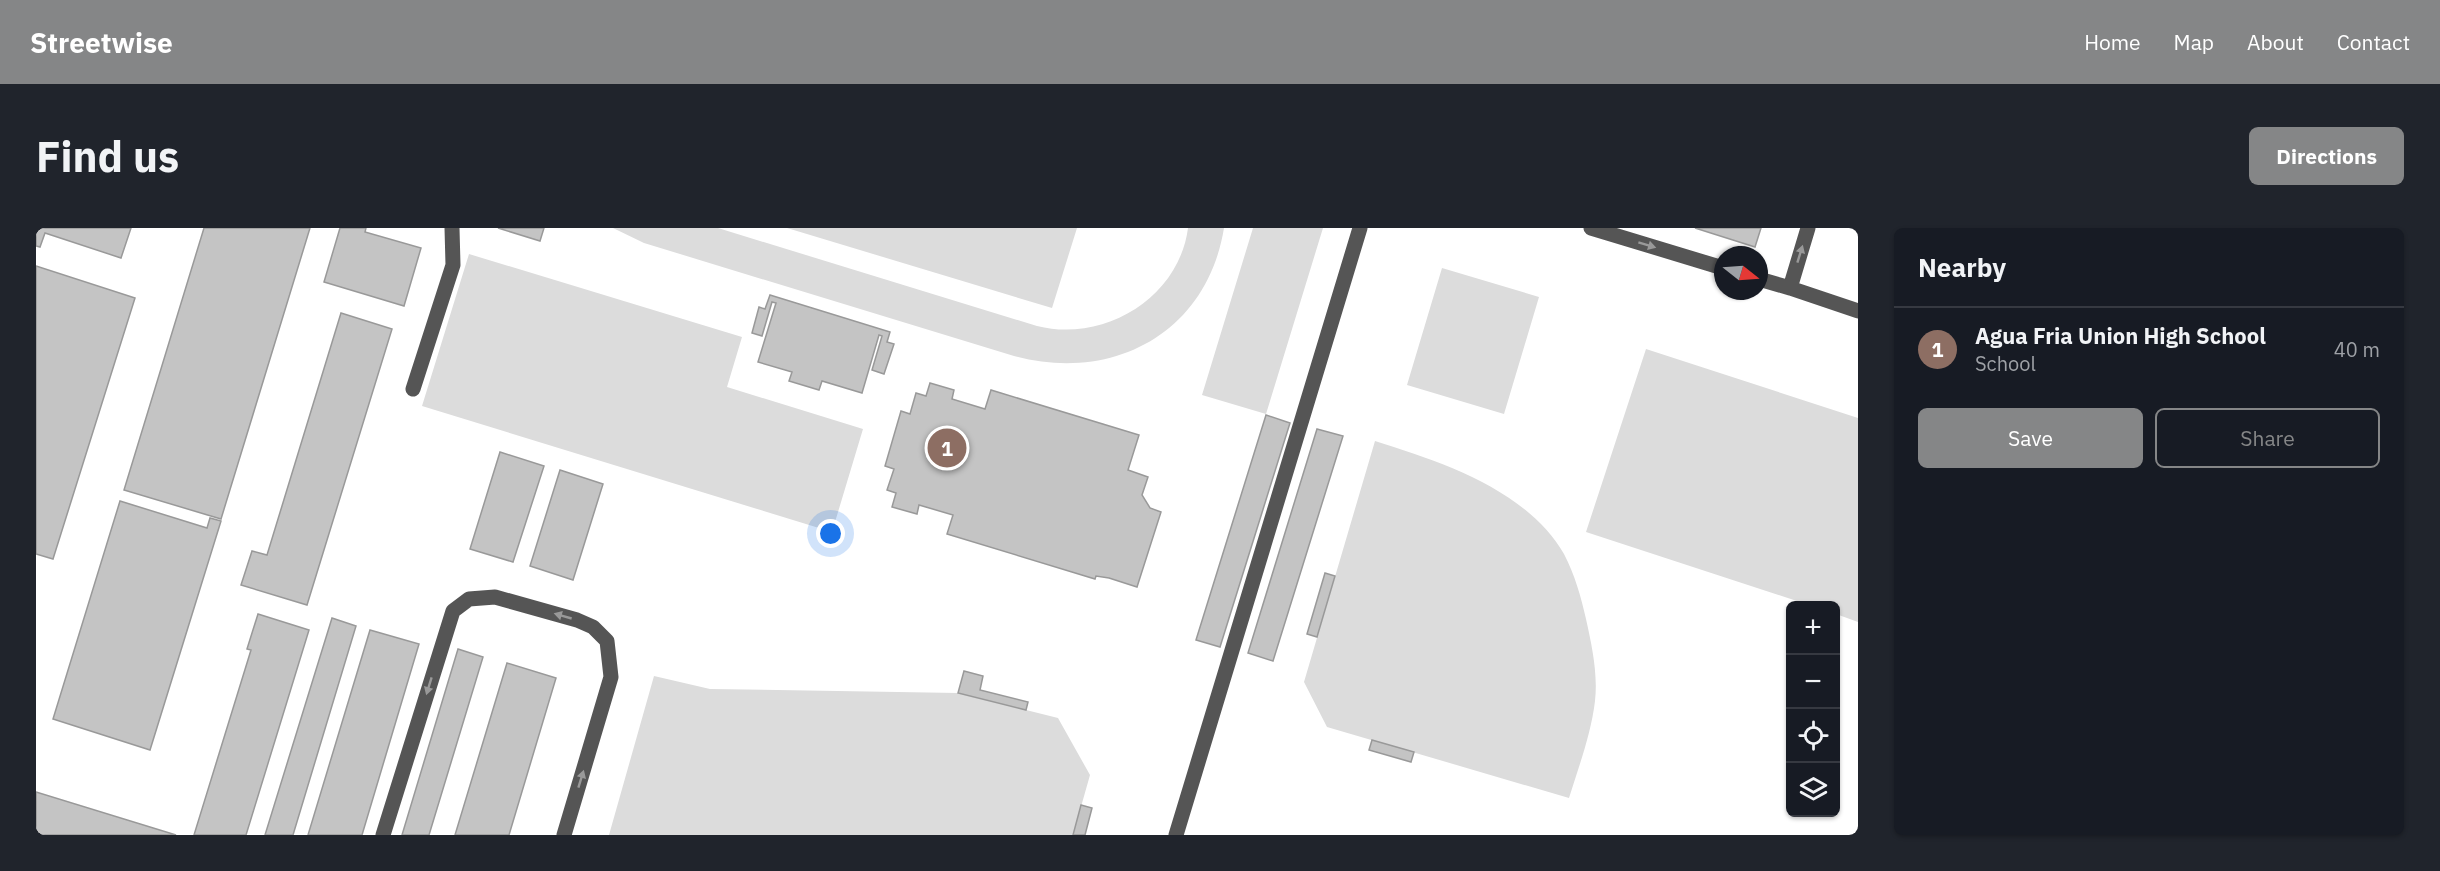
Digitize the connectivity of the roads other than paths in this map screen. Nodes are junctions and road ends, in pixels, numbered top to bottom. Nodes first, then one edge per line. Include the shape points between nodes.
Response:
1 (452, 228) edge
2 (1360, 228) edge
3 (1591, 228) edge
4 (1808, 228) edge
5 (1714, 265) edge
6 (1768, 282) edge
7 (1790, 288) junction
8 (1858, 311) edge
9 (413, 389) dead end
10 (383, 835) edge
11 (564, 835) edge
12 (1176, 835) edge

1 - 9 lane via 453,265
2 - 12 lane
3 -> 5 lane
7 -> 4 lane
6 - 7 lane
7 - 8 lane
11 -> 10 lane via 611,677 607,641 593,627 577,620 495,597 469,599 453,611

